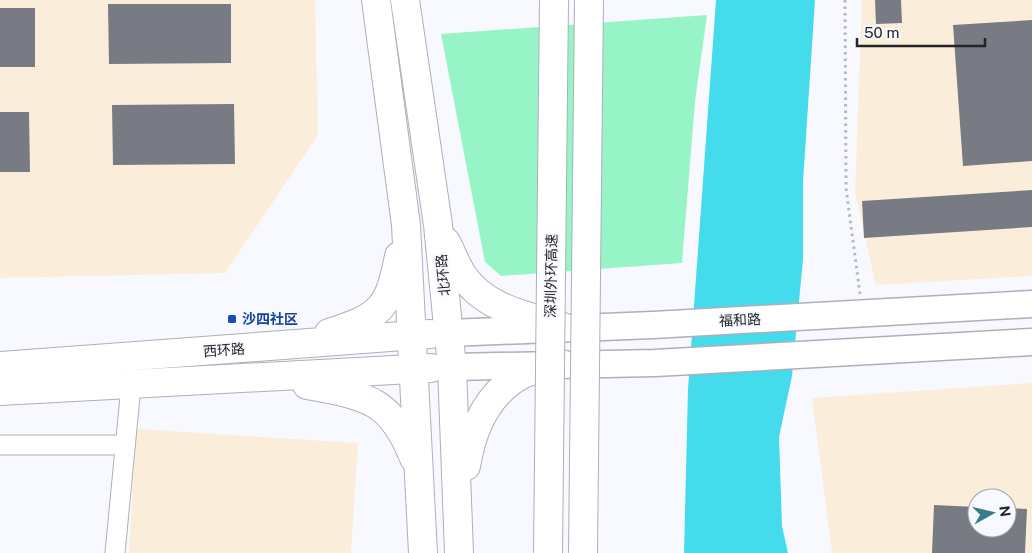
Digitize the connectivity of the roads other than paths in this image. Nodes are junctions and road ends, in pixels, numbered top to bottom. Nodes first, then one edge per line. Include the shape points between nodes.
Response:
1 (376, 0) edge
2 (405, 0) edge
3 (554, 0) edge
4 (589, 0) edge
5 (406, 225) junction
6 (438, 225) junction
7 (1032, 304) edge
8 (563, 327) junction
9 (448, 333) junction
10 (413, 336) junction
11 (1032, 342) edge
12 (294, 345) junction
13 (562, 364) junction
14 (0, 366) edge
15 (452, 367) junction
16 (414, 369) junction
17 (267, 378) junction
18 (131, 386) junction
19 (0, 391) edge
20 (126, 445) junction
21 (0, 446) edge
22 (420, 473) junction
23 (458, 512) junction
24 (115, 553) edge
25 (423, 553) edge
26 (459, 553) edge
27 (548, 553) edge
28 (583, 553) edge

1 - 5 main road
2 - 6 main road, 北环路
3 - 27 main road, 深圳外环高速, bridge
4 - 28 main road, bridge
5 - 10 main road
5 - 12 main road via 394,282 382,307 361,323
6 - 8 main road via 463,276 480,294 500,307
6 - 9 main road, 北环路
7 - 8 main road, 福和路
8 - 9 main road, 福和路
9 - 10 main road, 西环路
9 - 15 main road, 北环路
10 - 12 main road, 西环路
10 - 16 main road
11 - 13 main road via 655,363
12 - 14 main road, 西环路
13 - 15 main road
13 - 23 main road via 522,374 490,402 471,440
15 - 16 main road
15 - 23 main road, 北环路
16 - 17 main road
16 - 22 main road
17 - 18 main road
17 - 22 main road via 354,394 379,405 399,425
18 - 19 main road
18 - 20 street
20 - 21 street
20 - 24 street
22 - 25 main road
23 - 26 main road, 北环路

